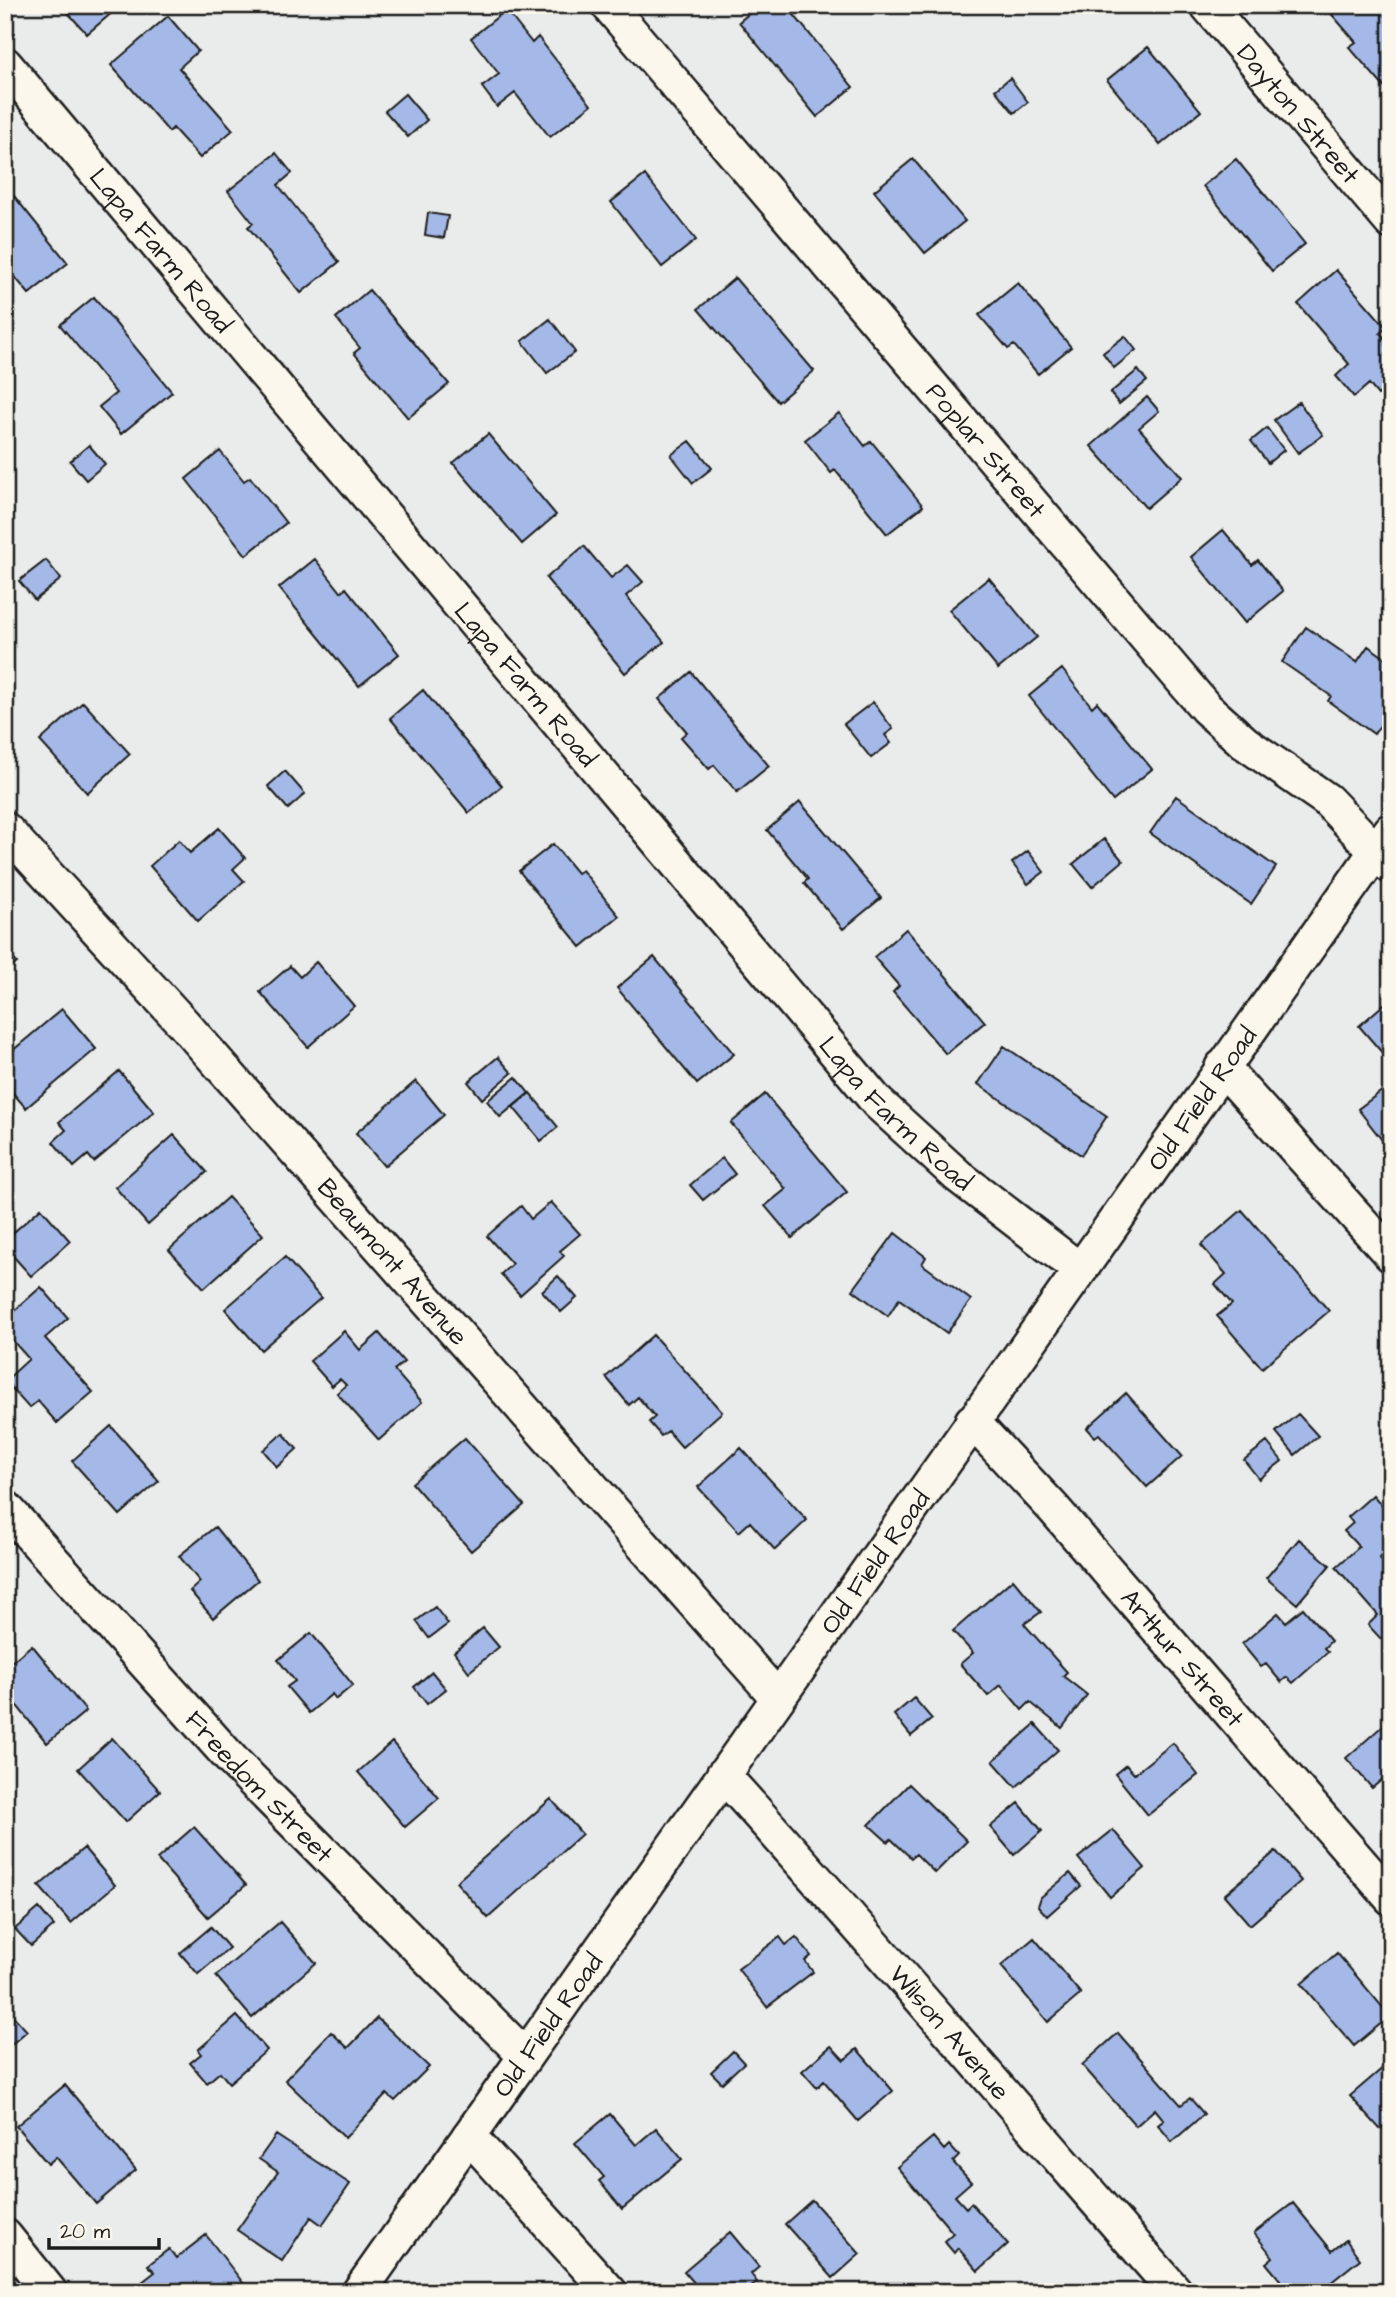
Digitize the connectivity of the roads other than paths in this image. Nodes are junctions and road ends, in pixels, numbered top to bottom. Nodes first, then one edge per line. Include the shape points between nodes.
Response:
1 (608, 5) edge
2 (1207, 5) edge
3 (5, 64) edge
4 (1391, 222) edge
5 (5, 829) edge
6 (1386, 849) edge
7 (1222, 1067) junction
8 (1391, 1255) edge
9 (1080, 1270) junction
10 (972, 1421) junction
11 (5, 1507) edge
12 (777, 1697) junction
13 (723, 1774) junction
14 (1391, 1898) edge
15 (525, 2056) junction
16 (469, 2136) junction
17 (5, 2236) edge
18 (50, 2292) edge
19 (359, 2292) edge
20 (610, 2292) edge
21 (1176, 2292) edge

1 - 6 street, Poplar Street via 1206,708 1245,743 1327,800
2 - 4 street, Dayton Street
3 - 9 street, Lapa Farm Road via 878,1103 958,1176
5 - 12 street, Beaumont Avenue via 183,1023
6 - 7 street, Old Field Road
7 - 8 street
7 - 9 street, Old Field Road
9 - 10 street, Old Field Road
10 - 12 street, Old Field Road
10 - 14 street, Arthur Street
11 - 15 street, Freedom Street via 232,1760
12 - 13 street, Old Field Road
13 - 15 street, Old Field Road
13 - 21 street, Wilson Avenue
15 - 16 street, Old Field Road
16 - 19 street, Old Field Road
16 - 20 street
17 - 18 street

